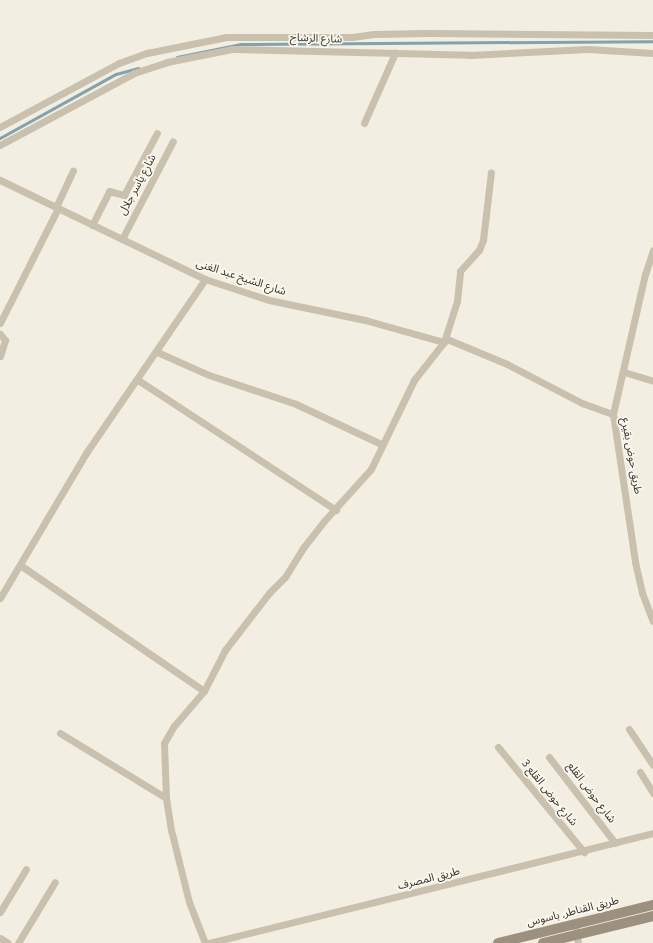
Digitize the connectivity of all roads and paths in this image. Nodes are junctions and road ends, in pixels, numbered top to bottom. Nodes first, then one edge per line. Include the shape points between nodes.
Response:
1 (653, 34) edge
2 (395, 52) junction
3 (653, 53) edge
4 (364, 123) dead end
5 (0, 127) edge
6 (157, 133) dead end
7 (173, 141) dead end
8 (0, 145) edge
9 (73, 171) dead end
10 (491, 172) dead end
11 (0, 180) edge
12 (57, 207) junction
13 (92, 225) junction
14 (122, 239) junction
15 (653, 250) edge
16 (205, 279) junction
17 (0, 323) edge
18 (0, 334) edge
19 (444, 342) junction
20 (157, 352) junction
21 (0, 356) edge
22 (624, 372) junction
23 (138, 380) junction
24 (653, 381) edge
25 (613, 414) junction
26 (382, 444) junction
27 (336, 510) junction
28 (20, 565) junction
29 (0, 598) edge
30 (653, 621) edge
31 (204, 690) junction
32 (629, 729) dead end
33 (60, 733) dead end
34 (498, 747) dead end
35 (549, 757) dead end
36 (653, 765) edge
37 (640, 772) dead end
38 (653, 793) edge
39 (166, 798) junction
40 (653, 834) edge
41 (615, 844) junction
42 (584, 852) junction
43 (26, 869) dead end
44 (55, 882) dead end
45 (653, 905) edge
46 (0, 912) edge
47 (653, 916) edge
48 (577, 934) edge
49 (0, 938) edge
50 (8, 943) edge
51 (18, 943) edge
52 (205, 943) edge
53 (209, 943) edge
54 (498, 943) edge
55 (543, 943) edge

1 - 5 street, شارع الرشاح via 427,33 352,37 226,37 147,53 119,63
2 - 3 street, شارع الرشاح via 509,54 588,49
2 - 4 street
2 - 8 street, شارع الرشاح via 232,49 167,62 134,73
6 - 13 street via 124,195 109,191
7 - 14 street, شارع ياسر جلال
9 - 12 street
10 - 19 street via 483,240 477,253 463,264 460,271 458,301
11 - 12 street, شارع الشيخ عبد الغنى
12 - 13 street, شارع الشيخ عبد الغنى
12 - 17 street
13 - 14 street, شارع الشيخ عبد الغنى
14 - 16 street, شارع الشيخ عبد الغنى
15 - 22 street, طريق حوض بقيرع via 645,274
16 - 19 street, شارع الشيخ عبد الغنى via 269,300 365,320
16 - 20 street
18 - 21 street via 5,340
19 - 25 street, شارع الشيخ عبد الغنى via 448,339 507,364 582,403
19 - 26 street via 414,380
20 - 23 street
20 - 26 street via 209,375 296,404
22 - 24 street
22 - 25 street, طريق حوض بقيرع
23 - 27 street
23 - 28 street via 86,453
25 - 30 street, طريق حوض بقيرع via 635,562 642,593
26 - 27 street via 371,469
27 - 31 street via 324,521 285,577 269,593 225,650
28 - 29 street
28 - 31 street
31 - 39 street via 174,726 164,743
32 - 36 street
33 - 39 street
34 - 42 street, شارع حوض القلع 3
35 - 41 street, شارع حوض القلع
37 - 38 street
39 - 52 street via 180,869
40 - 41 street, طريق المصرف
41 - 42 street, طريق المصرف
42 - 53 street, طريق المصرف
43 - 46 street
44 - 51 street
45 - 48 main road, طريق القناطر, باسوس
47 - 48 main road, طريق القناطر, باسوس
48 - 54 main road, طريق القناطر, باسوس
48 - 55 main road, طريق القناطر, باسوس
49 - 50 street

